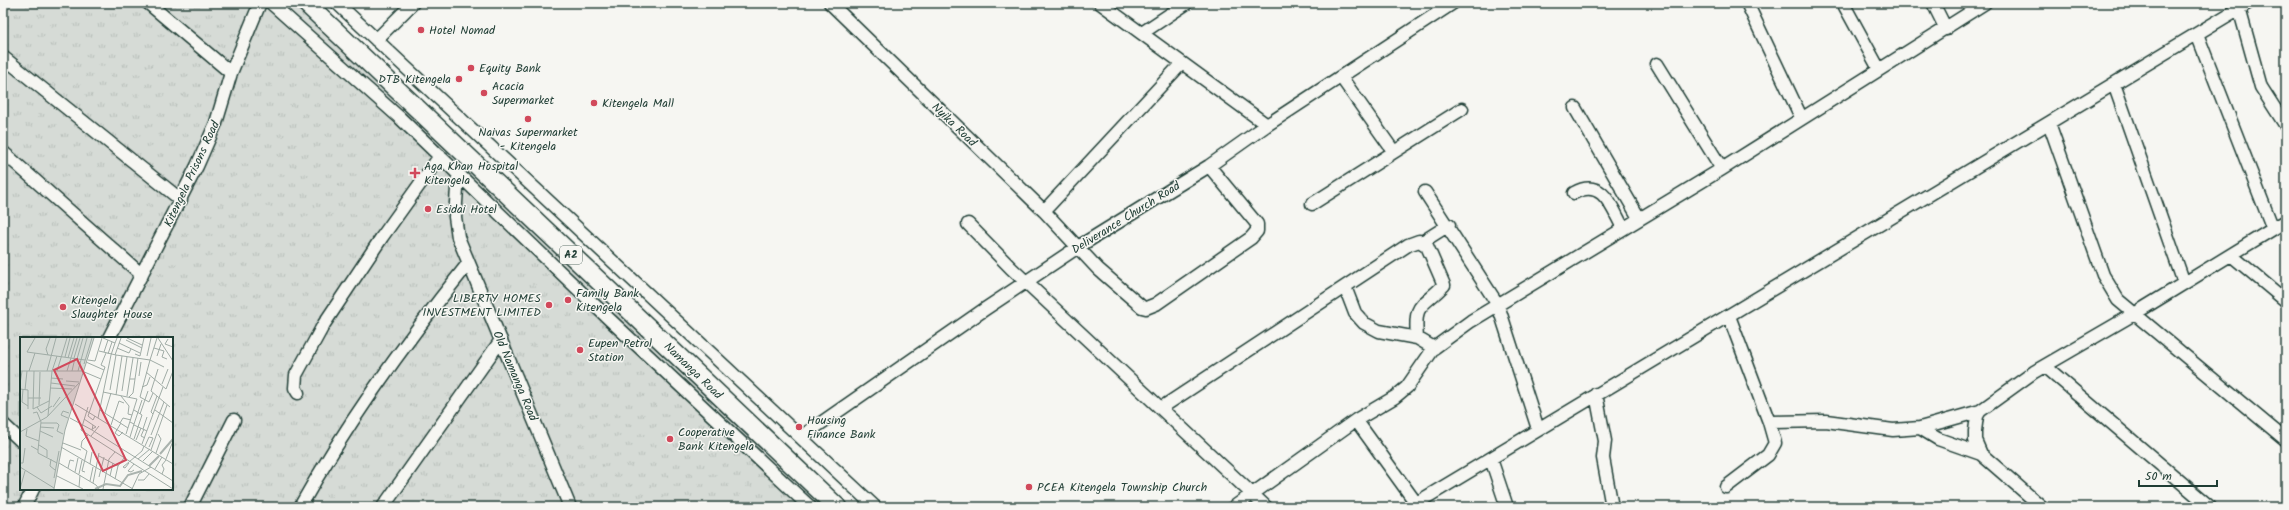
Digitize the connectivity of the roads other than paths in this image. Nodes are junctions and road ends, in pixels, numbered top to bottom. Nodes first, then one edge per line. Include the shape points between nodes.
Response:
1 (148, 3) edge
2 (260, 3) edge
3 (272, 3) edge
4 (306, 3) edge
5 (337, 3) edge
6 (413, 3) edge
7 (830, 3) edge
8 (1100, 3) edge
9 (1188, 3) edge
10 (1453, 3) edge
11 (1747, 3) edge
12 (1844, 3) edge
13 (1933, 3) edge
14 (1985, 3) edge
15 (2243, 6) edge
16 (1946, 29) junction
17 (1142, 33) junction
18 (2197, 34) junction
19 (376, 40) junction
20 (3, 57) edge
21 (1182, 63) junction
22 (1657, 64) dead end
23 (1879, 69) junction
24 (231, 72) junction
25 (1341, 77) junction
26 (2114, 84) junction
27 (1575, 108) dead end
28 (1462, 109) dead end
29 (1801, 117) junction
30 (2049, 123) junction
31 (1267, 125) junction
32 (2286, 126) edge
33 (3, 152) edge
34 (1394, 152) junction
35 (440, 156) junction
36 (1209, 166) junction
37 (1722, 169) junction
38 (458, 174) junction
39 (1425, 192) dead end
40 (1574, 193) dead end
41 (181, 200) junction
42 (1312, 204) dead end
43 (1044, 211) junction
44 (1640, 218) junction
45 (2286, 221) edge
46 (968, 224) dead end
47 (1449, 225) junction
48 (1623, 228) junction
49 (2273, 229) junction
50 (1422, 242) junction
51 (1078, 247) junction
52 (2230, 255) junction
53 (467, 265) junction
54 (142, 275) junction
55 (1028, 282) junction
56 (2184, 283) junction
57 (1346, 287) junction
58 (2286, 301) edge
59 (1498, 305) junction
60 (2134, 314) junction
61 (1729, 316) junction
62 (652, 332) junction
63 (110, 337) edge
64 (1417, 338) junction
65 (501, 340) junction
66 (641, 348) junction
67 (1434, 348) junction
68 (2046, 367) junction
69 (298, 393) dead end
70 (1596, 394) junction
71 (1160, 408) junction
72 (1980, 411) junction
73 (234, 420) dead end
74 (1356, 420) junction
75 (1769, 422) junction
76 (3, 424) edge
77 (1920, 428) junction
78 (1538, 429) junction
79 (801, 437) junction
80 (20, 440) edge
81 (2286, 440) edge
82 (772, 447) junction
83 (1981, 454) junction
84 (1491, 460) junction
85 (760, 461) junction
86 (1726, 487) dead end
87 (32, 490) edge
88 (1251, 493) junction
89 (1413, 505) edge
90 (24, 507) edge
91 (190, 507) edge
92 (300, 507) edge
93 (384, 507) edge
94 (570, 507) edge
95 (810, 507) edge
96 (837, 507) edge
97 (875, 507) edge
98 (1234, 507) edge
99 (1266, 507) edge
100 (1507, 507) edge
101 (1612, 507) edge
102 (2042, 507) edge
103 (2210, 507) edge

1 - 24 street
2 - 24 street, Kitengela Prisons Road
3 - 35 street via 320,44
4 - 62 highway, Namanga Road / A2
5 - 19 street
6 - 19 street
7 - 43 street, Nyika Road
8 - 17 street
9 - 17 street
10 - 25 street, Deliverance Church Road
11 - 29 street
12 - 23 street
13 - 16 street
14 - 16 street
15 - 18 street
15 - 32 street via 2261,87
16 - 23 street
17 - 21 street
18 - 26 street
18 - 49 street
19 - 79 street
20 - 41 street
21 - 31 street
21 - 43 street
22 - 37 street
23 - 29 street
24 - 41 street, Kitengela Prisons Road via 216,123
25 - 31 street, Deliverance Church Road
25 - 34 street
26 - 30 street
26 - 56 street
27 - 44 street
28 - 34 street
29 - 37 street
30 - 60 street via 2103,275 2118,300
30 - 61 street
31 - 36 street, Deliverance Church Road
33 - 54 street
34 - 42 street
35 - 38 street
35 - 69 street via 382,237 306,354 295,382
36 - 51 street, Deliverance Church Road
36 - 51 street, Nyika Road via 1257,224 1257,231 1251,238 1156,304 1146,308 1137,305
37 - 44 street
38 - 53 street, Old Namanga Road via 455,217
38 - 66 street
39 - 47 street
40 - 48 street via 1582,189 1600,191 1605,195
41 - 54 street, Kitengela Prisons Road
43 - 51 street, Nyika Road
44 - 48 street
45 - 49 street
46 - 55 street
47 - 50 street
47 - 59 street
48 - 59 street
49 - 52 street
50 - 57 street via 1408,245
50 - 64 street via 1435,261 1444,285 1418,308
51 - 55 street, Deliverance Church Road
52 - 56 street
52 - 58 street
53 - 65 street, Old Namanga Road
53 - 92 street via 426,316 352,421
54 - 63 street, Kitengela Prisons Road
55 - 71 street
55 - 79 street, Deliverance Church Road via 984,309
56 - 60 street
57 - 64 street via 1355,313 1364,323 1379,330
57 - 71 street via 1233,358
59 - 67 street
59 - 78 street
60 - 68 street
60 - 81 street
61 - 70 street
61 - 75 street
62 - 66 street
62 - 82 highway, Namanga Road / A2
64 - 67 street
65 - 93 street
65 - 94 street, Old Namanga Road
66 - 85 street
67 - 74 street via 1407,387 1395,398
68 - 72 street via 2034,372
68 - 103 street
70 - 78 street
70 - 101 street via 1605,441 1603,458
71 - 88 street
72 - 77 street
72 - 83 street via 1975,436
73 - 91 street
74 - 88 street
74 - 89 street
75 - 77 street via 1826,421 1893,430
75 - 86 street via 1775,443 1773,449
76 - 80 street
77 - 83 street via 1938,439
78 - 84 street
79 - 97 street
82 - 85 street
82 - 96 highway, Namanga Road / A2
83 - 102 street
84 - 89 street
84 - 100 street
85 - 95 street
87 - 90 street
88 - 98 street
88 - 99 street

